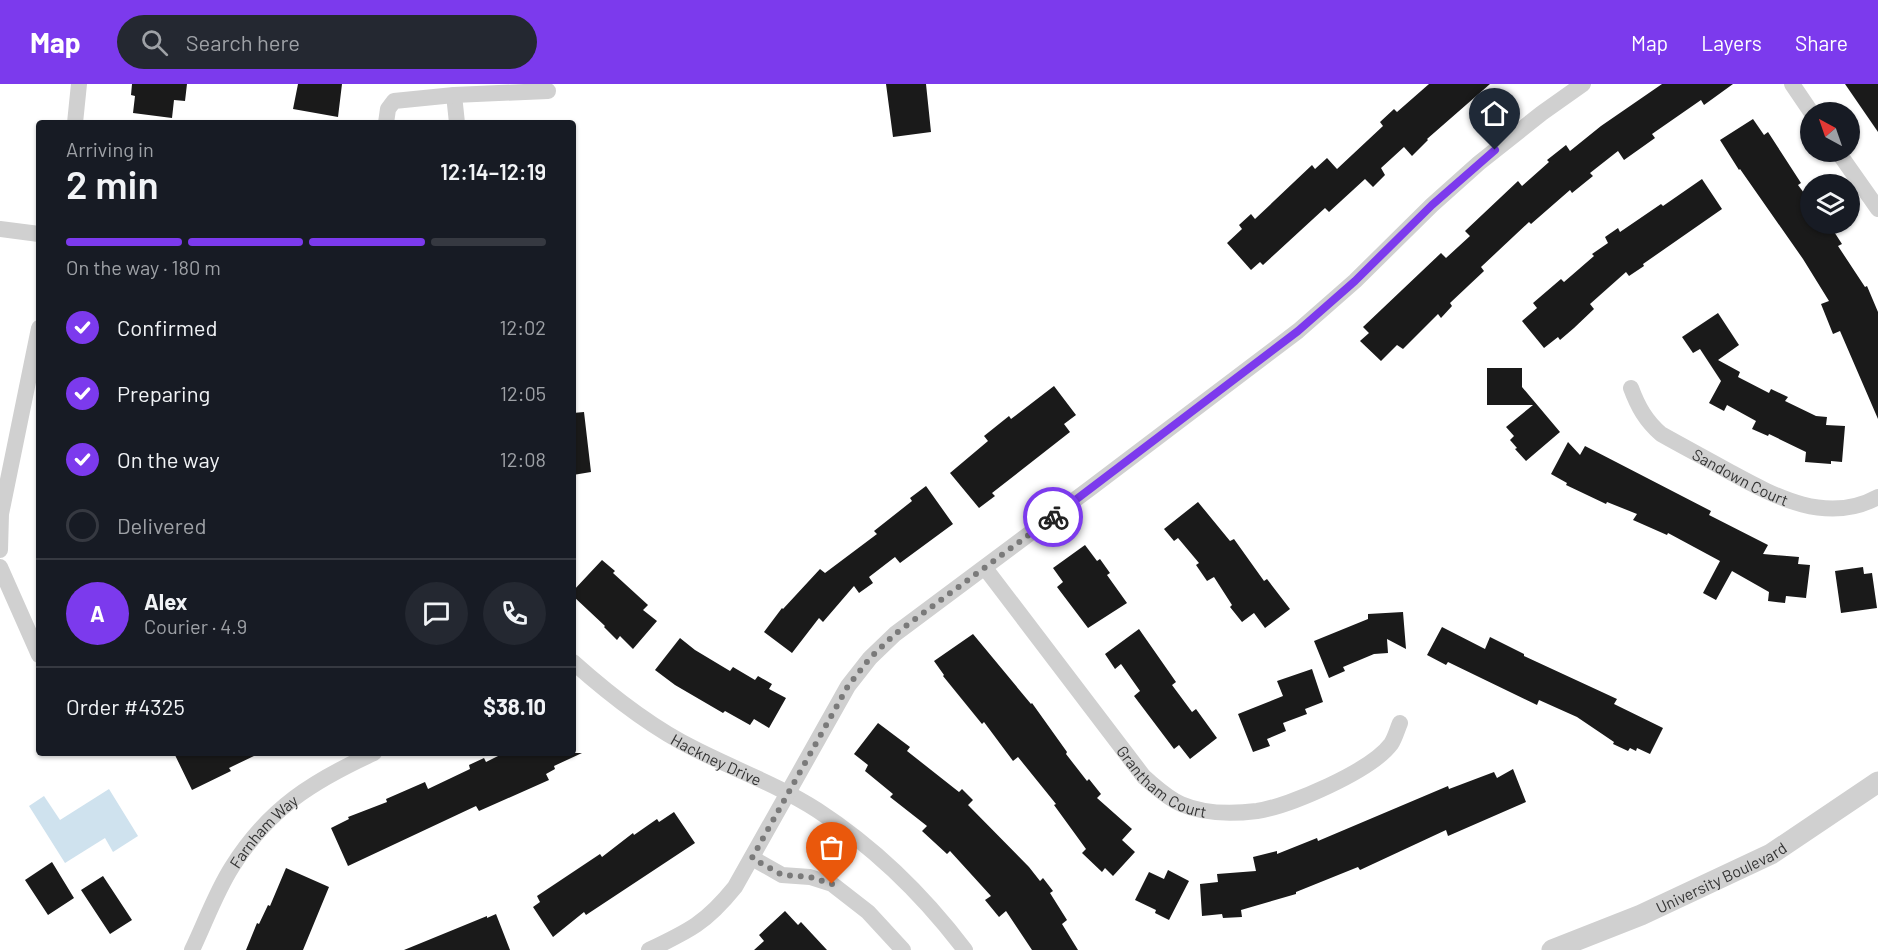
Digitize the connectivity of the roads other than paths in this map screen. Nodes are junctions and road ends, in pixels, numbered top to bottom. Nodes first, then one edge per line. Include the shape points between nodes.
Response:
1 (79, 84) edge
2 (1583, 84) edge
3 (1792, 84) edge
4 (548, 91) dead end
5 (454, 95) junction
6 (1804, 102) edge
7 (75, 120) edge
8 (386, 120) edge
9 (457, 120) edge
10 (1845, 162) edge
11 (1878, 209) edge
12 (0, 229) edge
13 (36, 234) edge
14 (36, 340) edge
15 (1632, 388) dead end
16 (7, 451) edge
17 (1878, 497) edge
18 (0, 550) edge
19 (0, 567) edge
20 (986, 568) junction
21 (35, 636) edge
22 (576, 665) edge
23 (1400, 723) dead end
24 (368, 756) edge
25 (1878, 782) edge
26 (787, 792) junction
27 (752, 858) junction
28 (192, 950) edge
29 (649, 950) edge
30 (903, 950) edge
31 (965, 950) edge
32 (1552, 950) edge

1 - 7 street
2 - 20 street via 1479,163 1298,331
3 - 6 street
4 - 5 street
5 - 8 street via 394,101
5 - 9 street
10 - 11 street
12 - 13 street
14 - 16 street
15 - 17 street, Sandown Court via 1648,423 1661,434 1773,495 1798,505 1825,509 1850,507
16 - 18 street
19 - 21 street
20 - 23 street, Grantham Court via 1144,777 1182,804 1233,813 1260,811 1305,795 1371,762 1390,744
20 - 26 street via 895,634 870,658 848,686
22 - 26 street, Hackney Drive via 649,722 694,749
24 - 28 street, Farnham Way via 302,791 251,839 231,868
25 - 32 street, University Boulevard via 1801,836 1751,865
26 - 27 street
26 - 31 street, Hackney Drive via 860,841 899,875
27 - 29 street via 716,911 691,930
27 - 30 street via 782,875 832,884 868,912

